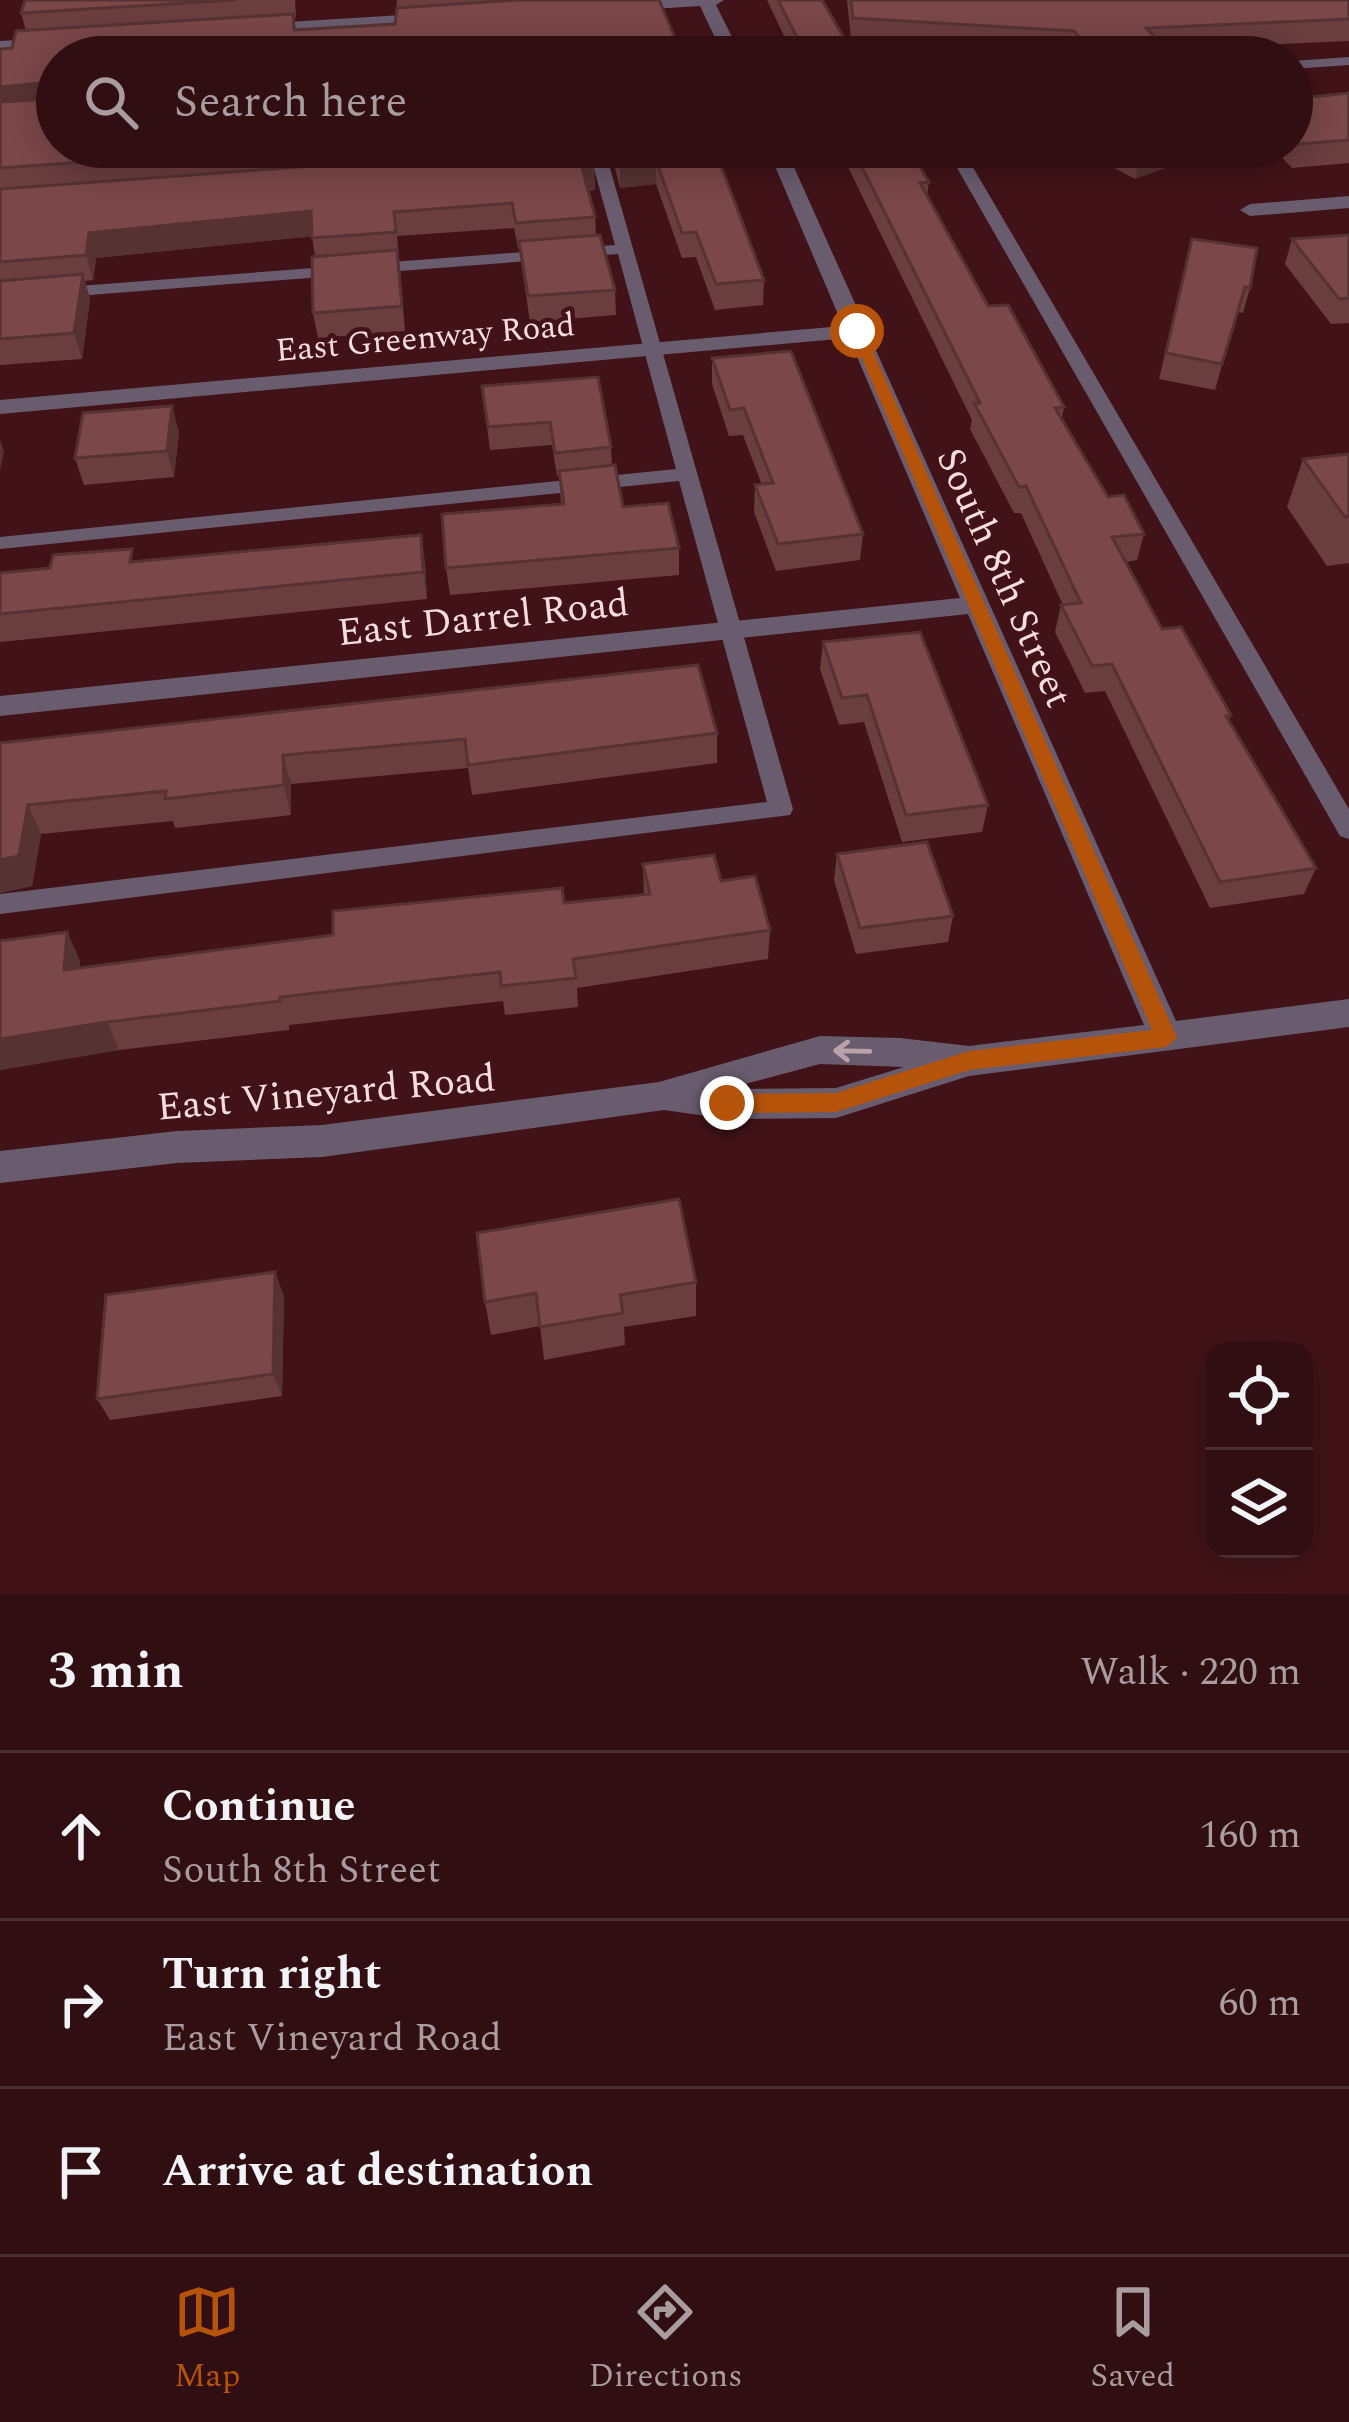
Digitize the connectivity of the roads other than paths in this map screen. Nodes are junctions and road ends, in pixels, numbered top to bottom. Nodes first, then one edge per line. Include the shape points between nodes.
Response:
1 (343, 0) edge
2 (705, 0) edge
3 (716, 0) edge
4 (606, 7) edge
5 (463, 16) edge
6 (344, 23) junction
7 (230, 31) edge
8 (723, 36) edge
9 (36, 43) edge
10 (0, 46) edge
11 (1349, 61) edge
12 (1313, 64) edge
13 (601, 168) edge
14 (782, 168) edge
15 (965, 168) edge
16 (1349, 202) edge
17 (1250, 210) dead end
18 (624, 249) junction
19 (0, 297) edge
20 (857, 331) junction
21 (652, 349) junction
22 (0, 407) edge
23 (687, 474) junction
24 (0, 543) edge
25 (974, 604) junction
26 (731, 630) junction
27 (0, 706) edge
28 (1349, 830) edge
29 (0, 904) edge
30 (1349, 1012) edge
31 (1166, 1038) junction
32 (969, 1061) junction
33 (659, 1097) junction
34 (0, 1168) edge

1 - 6 street
2 - 3 street
2 - 4 street
2 - 8 street
5 - 6 street
6 - 7 street
9 - 10 street
11 - 12 lane
13 - 18 lane
14 - 20 street, South 8th Street
15 - 28 lane
16 - 17 street
18 - 19 lane
18 - 21 lane
20 - 21 street, East Greenway Road
20 - 25 street, South 8th Street
21 - 22 street, East Greenway Road
21 - 23 lane
23 - 24 lane
23 - 26 lane
25 - 26 street, East Darrel Road
25 - 31 street, South 8th Street
26 - 27 street, East Darrel Road
26 - 29 lane via 781,808
30 - 31 street, East Vineyard Road
31 - 32 street, East Vineyard Road
32 - 33 street, East Vineyard Road via 836,1102
32 -> 33 street, East Vineyard Road via 820,1050
33 - 34 street, East Vineyard Road via 322,1141 177,1147

